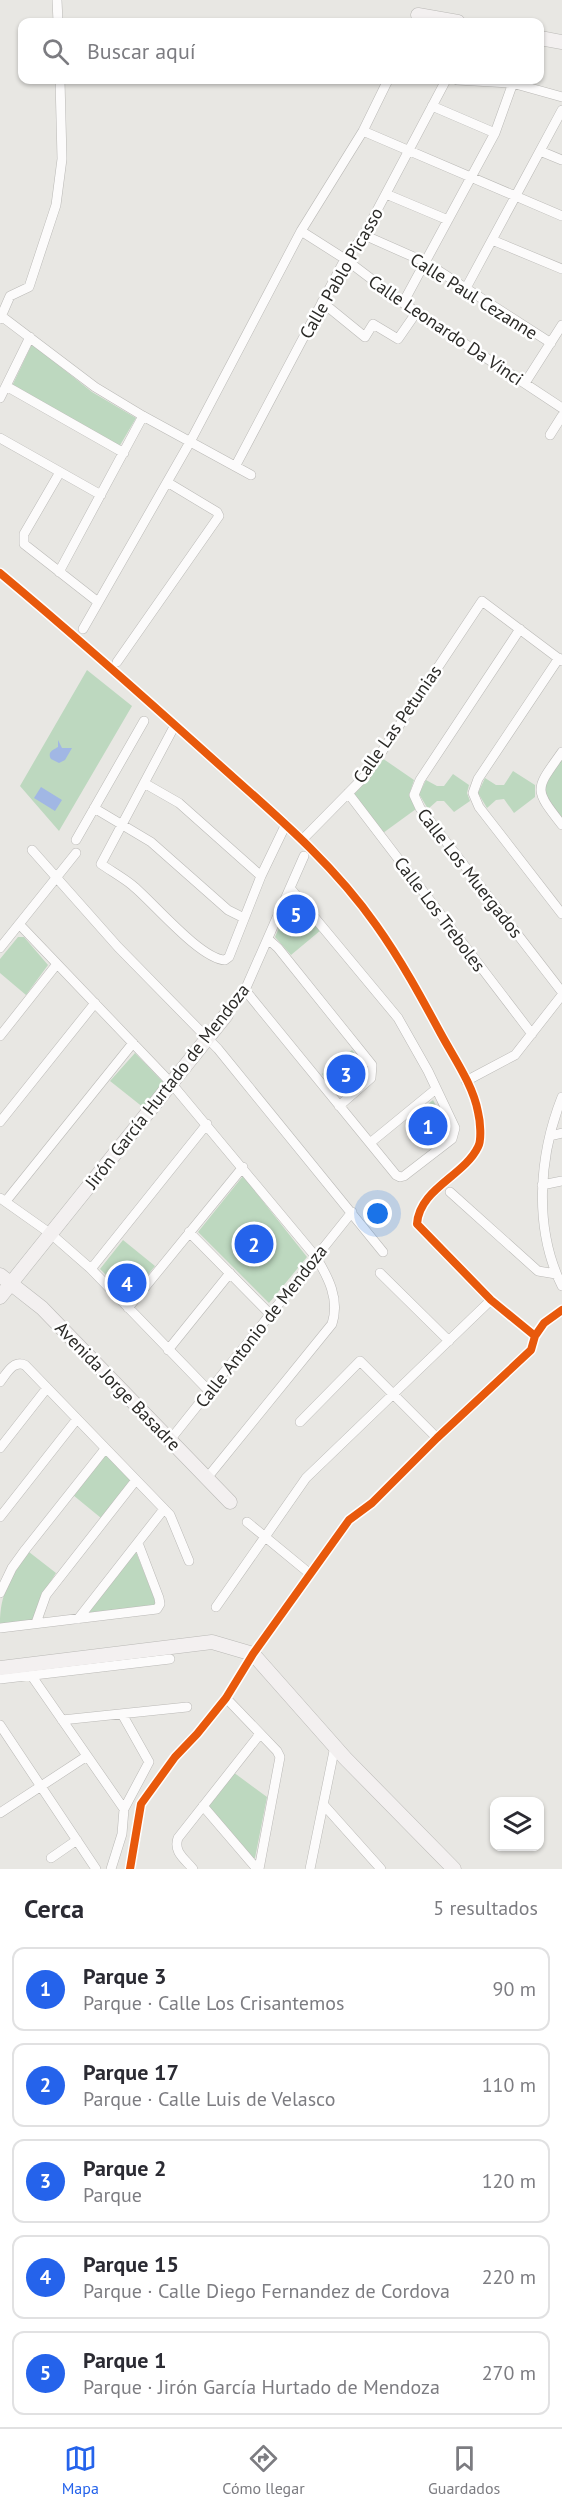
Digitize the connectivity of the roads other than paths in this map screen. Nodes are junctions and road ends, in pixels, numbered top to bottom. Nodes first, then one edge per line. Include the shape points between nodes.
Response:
1 (57, 0) edge
2 (58, 18) edge
3 (544, 39) edge
4 (562, 42) edge
5 (60, 84) edge
6 (386, 84) edge
7 (444, 84) edge
8 (512, 84) edge
9 (522, 84) edge
10 (562, 97) edge
11 (432, 106) junction
12 (562, 110) edge
13 (363, 131) junction
14 (495, 133) junction
15 (409, 150) junction
16 (540, 151) junction
17 (562, 160) edge
18 (471, 177) junction
19 (386, 194) junction
20 (516, 196) junction
21 (562, 216) edge
22 (448, 220) junction
23 (301, 231) junction
24 (364, 235) junction
25 (492, 240) junction
26 (345, 259) junction
27 (425, 262) junction
28 (562, 269) edge
29 (466, 288) junction
30 (322, 302) junction
31 (402, 303) junction
32 (417, 313) junction
33 (1, 317) edge
34 (562, 326) edge
35 (30, 337) junction
36 (551, 343) junction
37 (525, 383) junction
38 (6, 386) junction
39 (0, 398) edge
40 (562, 408) edge
41 (144, 416) junction
42 (562, 416) edge
43 (550, 435) dead end
44 (0, 438) edge
45 (190, 442) junction
46 (124, 453) junction
47 (236, 465) junction
48 (60, 472) junction
49 (250, 475) dead end
50 (167, 483) junction
51 (101, 495) junction
52 (59, 572) junction
53 (0, 573) edge
54 (98, 602) junction
55 (83, 629) dead end
56 (520, 629) junction
57 (560, 660) edge
58 (117, 662) dead end
59 (144, 721) dead end
60 (175, 725) junction
61 (562, 752) edge
62 (144, 783) junction
63 (348, 793) junction
64 (94, 808) junction
65 (123, 824) junction
66 (286, 824) junction
67 (562, 825) edge
68 (76, 840) dead end
69 (302, 840) junction
70 (32, 850) dead end
71 (76, 853) dead end
72 (304, 856) dead end
73 (261, 876) junction
74 (56, 878) junction
75 (290, 888) junction
76 (562, 914) edge
77 (244, 918) junction
78 (19, 924) junction
79 (268, 939) junction
80 (0, 948) edge
81 (57, 964) junction
82 (244, 990) junction
83 (562, 994) edge
84 (95, 1003) junction
85 (225, 1015) joint
86 (532, 1034) junction
87 (0, 1036) edge
88 (207, 1038) junction
89 (134, 1043) junction
90 (466, 1081) junction
91 (171, 1083) junction
92 (436, 1089) junction
93 (562, 1096) edge
94 (339, 1106) junction
95 (0, 1122) edge
96 (207, 1124) junction
97 (562, 1133) edge
98 (549, 1136) junction
99 (370, 1143) junction
100 (243, 1167) junction
101 (562, 1181) edge
102 (542, 1185) junction
103 (450, 1192) dead end
104 (3, 1199) edge
105 (352, 1212) junction
106 (189, 1232) junction
107 (51, 1234) junction
108 (383, 1252) dead end
109 (316, 1257) junction
110 (91, 1269) junction
111 (230, 1273) junction
112 (380, 1274) dead end
113 (556, 1274) junction
114 (6, 1279) edge
115 (562, 1286) edge
116 (0, 1297) edge
117 (491, 1300) junction
118 (128, 1308) junction
119 (562, 1310) edge
120 (270, 1314) junction
121 (535, 1336) junction
122 (450, 1341) junction
123 (168, 1350) junction
124 (0, 1382) edge
125 (47, 1388) junction
126 (209, 1391) junction
127 (394, 1396) junction
128 (77, 1419) junction
129 (300, 1422) dead end
130 (437, 1438) junction
131 (170, 1440) junction
132 (0, 1448) edge
133 (105, 1449) junction
134 (207, 1478) junction
135 (136, 1480) junction
136 (230, 1502) dead end
137 (164, 1509) junction
138 (0, 1517) edge
139 (247, 1522) dead end
140 (265, 1536) junction
141 (138, 1543) junction
142 (189, 1561) dead end
143 (309, 1574) junction
144 (0, 1593) edge
145 (216, 1606) dead end
146 (78, 1619) junction
147 (36, 1623) junction
148 (0, 1628) edge
149 (253, 1654) junction
150 (170, 1659) dead end
151 (0, 1668) edge
152 (31, 1675) junction
153 (0, 1679) edge
154 (226, 1698) junction
155 (187, 1707) dead end
156 (122, 1714) junction
157 (62, 1720) junction
158 (1, 1729) edge
159 (260, 1734) junction
160 (334, 1746) junction
161 (87, 1756) junction
162 (41, 1786) junction
163 (323, 1804) junction
164 (203, 1806) junction
165 (124, 1809) junction
166 (0, 1813) edge
167 (77, 1840) junction
168 (51, 1858) dead end
169 (96, 1869) edge
170 (111, 1869) edge
171 (129, 1869) edge
172 (193, 1869) edge
173 (258, 1869) edge
174 (310, 1869) edge
175 (381, 1869) edge
176 (454, 1869) edge

1 - 2 street
3 - 4 street
5 - 33 street via 62,159 56,205 29,287 10,296
6 - 13 street
7 - 11 street, Calle Pablo Picasso
8 - 14 street
9 - 10 street
11 - 14 street
11 - 15 street, Calle Pablo Picasso
12 - 16 street
13 - 15 street
13 - 23 street
14 - 18 street
15 - 18 street
15 - 19 street, Calle Pablo Picasso
16 - 17 street
16 - 20 street
18 - 20 street
18 - 22 street
19 - 22 street
19 - 24 street, Calle Pablo Picasso
20 - 21 street
20 - 25 street
22 - 27 street
23 - 26 street, Calle Leonardo Da Vinci
23 - 45 street
24 - 26 street, Calle Pablo Picasso
24 - 27 street, Calle Paul Cezanne
25 - 28 street
25 - 29 street
26 - 30 street, Calle Pablo Picasso
26 - 31 street, Calle Leonardo Da Vinci
27 - 29 street, Calle Paul Cezanne
27 - 31 street
29 - 36 street, Calle Paul Cezanne
30 - 32 street via 365,337 373,324 398,339
30 - 47 street, Calle Pablo Picasso
31 - 32 street, Calle Leonardo Da Vinci
32 - 37 street, Calle Leonardo Da Vinci
33 - 35 street
34 - 36 street
35 - 38 street
35 - 41 street via 95,387
36 - 37 street
37 - 40 street, Calle Leonardo Da Vinci
38 - 39 street
38 - 46 street
41 - 45 street
41 - 46 street
42 - 43 street
44 - 48 street
45 - 47 street
45 - 50 street
46 - 51 street
47 - 49 street
48 - 51 street
48 - 52 street via 24,534 24,544
50 - 54 street
50 - 58 street via 219,516
51 - 52 street
52 - 54 street
53 - 60 street
54 - 55 street
56 - 57 street
56 - 63 street, Calle Las Petunias via 482,601 367,774
56 - 83 street, Calle Los Muergados via 420,780 414,795
57 - 76 street via 478,779 473,793 479,807
59 - 64 street
60 - 62 street
60 - 66 street
61 - 67 street via 545,776 540,791 542,800
62 - 65 street
62 - 73 street via 179,803
63 - 69 street, Calle Las Petunias
63 - 86 street, Calle Los Treboles
64 - 65 street
64 - 68 street
65 - 77 street via 152,842 228,910
65 - 77 street via 101,864 132,885 196,945 225,960
66 - 69 street
66 - 73 street
69 - 90 street via 376,924 413,982
70 - 74 street
71 - 74 street
72 - 75 street, Jirón García Hurtado de Mendoza
73 - 77 street
74 - 78 street
74 - 88 street
75 - 79 street, Jirón García Hurtado de Mendoza
75 - 92 street via 398,1018
78 - 80 street
78 - 81 street
79 - 82 street, Jirón García Hurtado de Mendoza
79 - 94 street via 372,1065 371,1078
81 - 84 street
81 - 87 street
82 - 85 street, Jirón García Hurtado de Mendoza
82 - 94 street
83 - 86 street
84 - 89 street
84 - 95 street
85 - 88 street, Jirón García Hurtado de Mendoza
86 - 90 street via 515,1055
88 - 91 street, Jirón García Hurtado de Mendoza
88 - 105 street
89 - 91 street
89 - 104 street
90 - 117 street via 478,1111 479,1146 423,1207 417,1224
91 - 96 street
91 - 107 street, Jirón García Hurtado de Mendoza
92 - 99 street
92 - 99 street via 455,1128 452,1139 400,1177
93 - 98 street
94 - 99 street
96 - 100 street
96 - 110 street
97 - 98 street
98 - 102 street
100 - 106 street
100 - 109 street
101 - 102 street
102 - 113 street via 545,1228
103 - 113 street via 538,1271
104 - 107 street
105 - 108 street
105 - 109 street, Calle Antonio de Mendoza
106 - 111 street
106 - 118 street
107 - 110 street
107 - 114 street, Jirón García Hurtado de Mendoza
109 - 120 street, Calle Antonio de Mendoza
109 - 134 street via 332,1287 332,1324
110 - 118 street
111 - 120 street
111 - 123 street
112 - 122 street
113 - 115 street
114 - 116 street, Jirón García Hurtado de Mendoza
114 - 131 street, Avenida Jorge Basadre via 42,1308
117 - 121 street
117 - 122 street
118 - 123 street
119 - 121 street via 544,1323
120 - 126 street, Calle Antonio de Mendoza
121 - 130 street via 531,1350
122 - 127 street
123 - 126 street
124 - 125 street via 19,1363
125 - 128 street
125 - 132 street
126 - 131 street, Calle Antonio de Mendoza
127 - 129 street via 360,1361
127 - 130 street
127 - 140 street via 306,1478
128 - 133 street
128 - 138 street
130 - 143 street via 372,1503 349,1520
131 - 134 street, Avenida Jorge Basadre
133 - 135 street
133 - 144 street via 12,1568
134 - 136 street, Avenida Jorge Basadre
135 - 137 street
135 - 147 street via 46,1595
137 - 141 street
137 - 142 street
139 - 140 street
140 - 143 street
140 - 145 street
141 - 146 street
141 - 146 street via 159,1607
143 - 149 street
146 - 147 street
147 - 148 street
149 - 151 street via 212,1642
149 - 154 street
149 - 160 street
150 - 152 street
152 - 153 street
152 - 157 street
154 - 159 street
154 - 171 street via 175,1756 141,1804
155 - 156 street
156 - 157 street
156 - 165 street via 149,1762
157 - 161 street
158 - 162 street
159 - 164 street
159 - 173 street via 277,1751 280,1761
160 - 163 street
160 - 176 street
161 - 162 street
161 - 165 street
162 - 166 street
162 - 167 street
163 - 174 street
163 - 175 street
164 - 172 street via 176,1846
164 - 173 street
165 - 170 street via 122,1833
167 - 168 street
167 - 169 street

